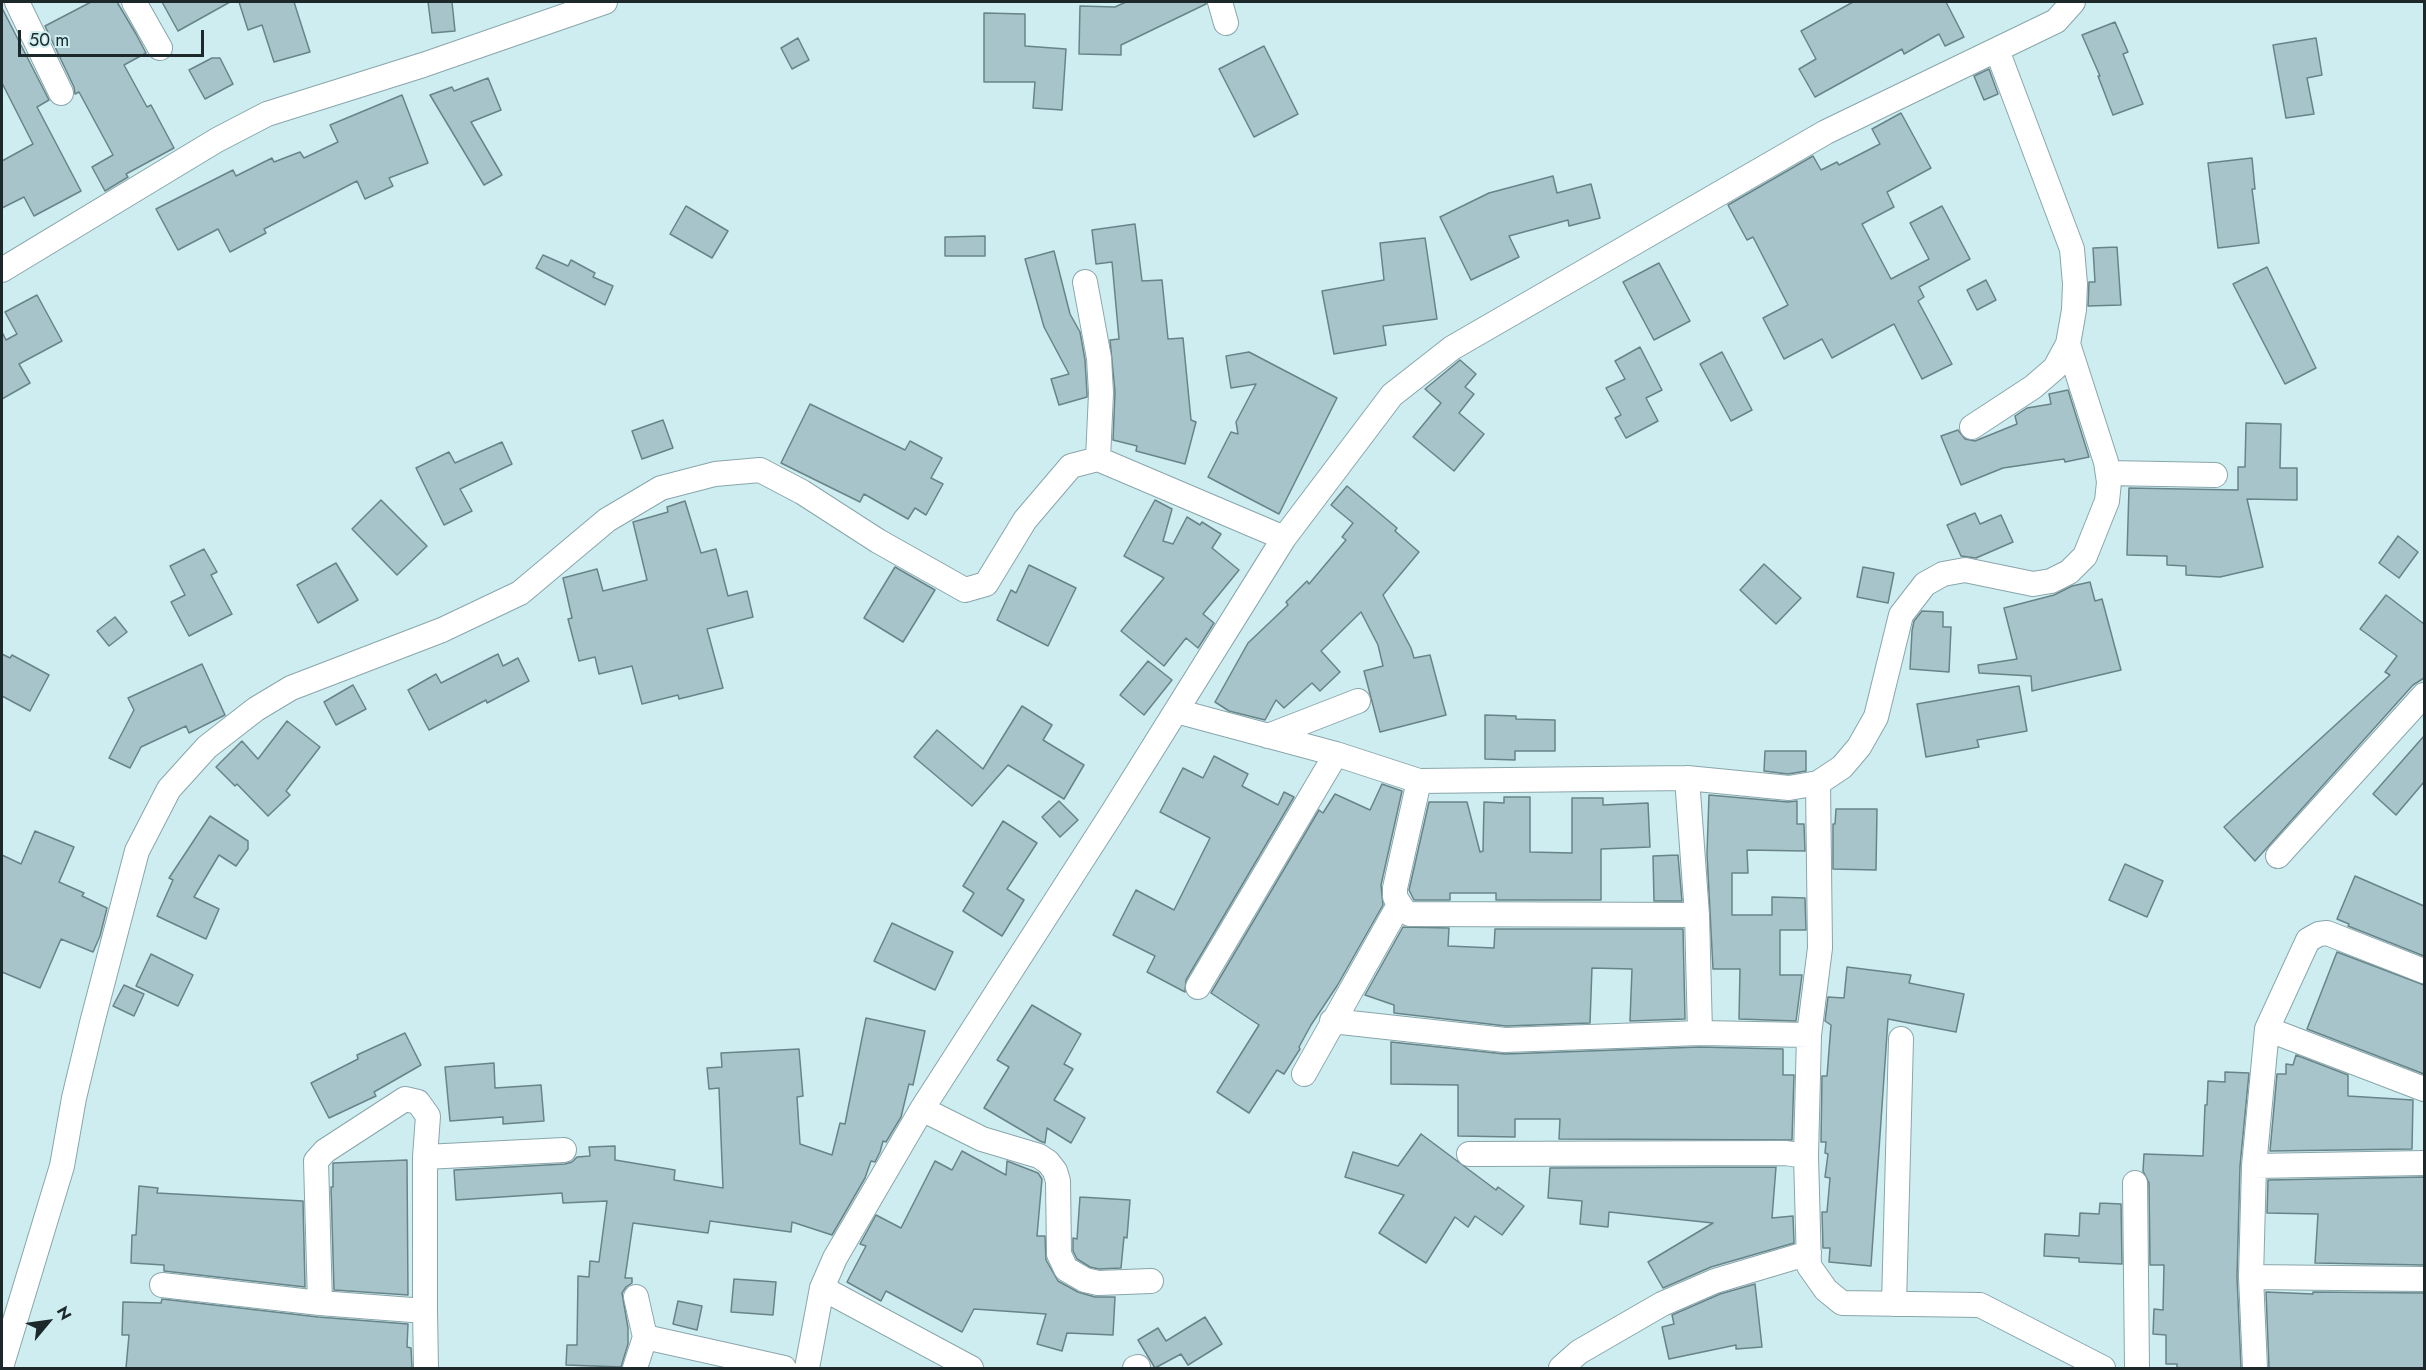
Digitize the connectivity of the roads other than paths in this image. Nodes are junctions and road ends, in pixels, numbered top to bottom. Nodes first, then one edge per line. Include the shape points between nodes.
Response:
1 (17, 2) edge
2 (134, 2) edge
3 (605, 2) edge
4 (2073, 2) edge
5 (160, 48) dead end
6 (1997, 50) junction
7 (62, 93) dead end
8 (2, 270) edge
9 (1085, 282) dead end
10 (2068, 344) junction
11 (1972, 427) dead end
12 (1098, 459) junction
13 (2108, 473) junction
14 (2215, 475) dead end
15 (1284, 538) junction
16 (2424, 695) edge
17 (1358, 701) dead end
18 (1176, 711) junction
19 (1268, 736) junction
20 (1336, 754) junction
21 (1687, 778) junction
22 (1419, 781) junction
23 (1818, 783) junction
24 (2278, 856) dead end
25 (1399, 905) junction
26 (1697, 915) junction
27 (2424, 971) edge
28 (1198, 987) dead end
29 (1332, 1021) junction
30 (2267, 1029) junction
31 (1700, 1033) junction
32 (1809, 1035) junction
33 (1901, 1039) dead end
34 (1304, 1074) dead end
35 (2424, 1089) edge
36 (922, 1109) junction
37 (564, 1150) dead end
38 (1469, 1154) dead end
39 (1806, 1156) junction
40 (425, 1157) junction
41 (2424, 1163) edge
42 (2254, 1166) junction
43 (2135, 1183) dead end
44 (1809, 1253) junction
45 (2251, 1277) junction
46 (2424, 1279) edge
47 (1151, 1281) dead end
48 (162, 1285) dead end
49 (822, 1288) junction
50 (636, 1297) dead end
51 (320, 1303) junction
52 (1894, 1304) junction
53 (425, 1311) junction
54 (645, 1337) junction
55 (2, 1364) edge
56 (426, 1368) edge
57 (635, 1368) edge
58 (784, 1368) edge
59 (807, 1368) edge
60 (971, 1368) edge
61 (1561, 1368) edge
62 (2103, 1368) edge
63 (2137, 1368) edge
64 (2255, 1368) edge

1 - 7 street
2 - 5 street
3 - 8 street via 267,114
4 - 6 street via 2056,21
6 - 10 street via 2072,249 2074,310
6 - 15 street via 1826,132 1452,348 1392,395
9 - 12 street via 1099,358
10 - 11 street via 2048,375
10 - 13 street
12 - 15 street
12 - 55 street via 1071,466 1025,520 986,584 965,590 759,470 715,474 661,488 607,520 520,593 442,630 291,688 207,747 169,789 137,850 74,1098 62,1166
13 - 14 street
13 - 23 street via 2107,501 2085,556 2069,572 2033,584 1965,570 1943,574 1925,584 1901,615 1876,717 1848,760
15 - 18 street
16 - 24 street
17 - 19 street
18 - 19 street
18 - 36 street
19 - 20 street
20 - 22 street
20 - 28 street
21 - 22 street
21 - 23 street via 1789,788
21 - 26 street
22 - 25 street via 1395,888
23 - 32 street via 1820,948
25 - 26 street via 1410,914
25 - 29 street
26 - 31 street
27 - 30 street via 2327,933 2319,934 2308,940
29 - 31 street via 1505,1040
29 - 34 street
30 - 35 street
30 - 42 street
31 - 32 street
32 - 39 street
33 - 52 street
36 - 47 street via 981,1140 1048,1161 1058,1181 1059,1254 1066,1269 1098,1283
36 - 49 street via 856,1219
37 - 40 street
38 - 39 street
39 - 44 street
40 - 51 street via 428,1116 418,1102 405,1098 316,1161
40 - 53 street
41 - 42 street
42 - 45 street
43 - 63 street
44 - 52 street via 1809,1266 1826,1290 1842,1303
44 - 61 street via 1715,1281 1662,1304 1578,1352
45 - 46 street
45 - 64 street
48 - 51 street
49 - 59 street
49 - 60 street
50 - 54 street
51 - 53 street
52 - 62 street via 1980,1305
53 - 56 street
54 - 57 street
54 - 58 street

